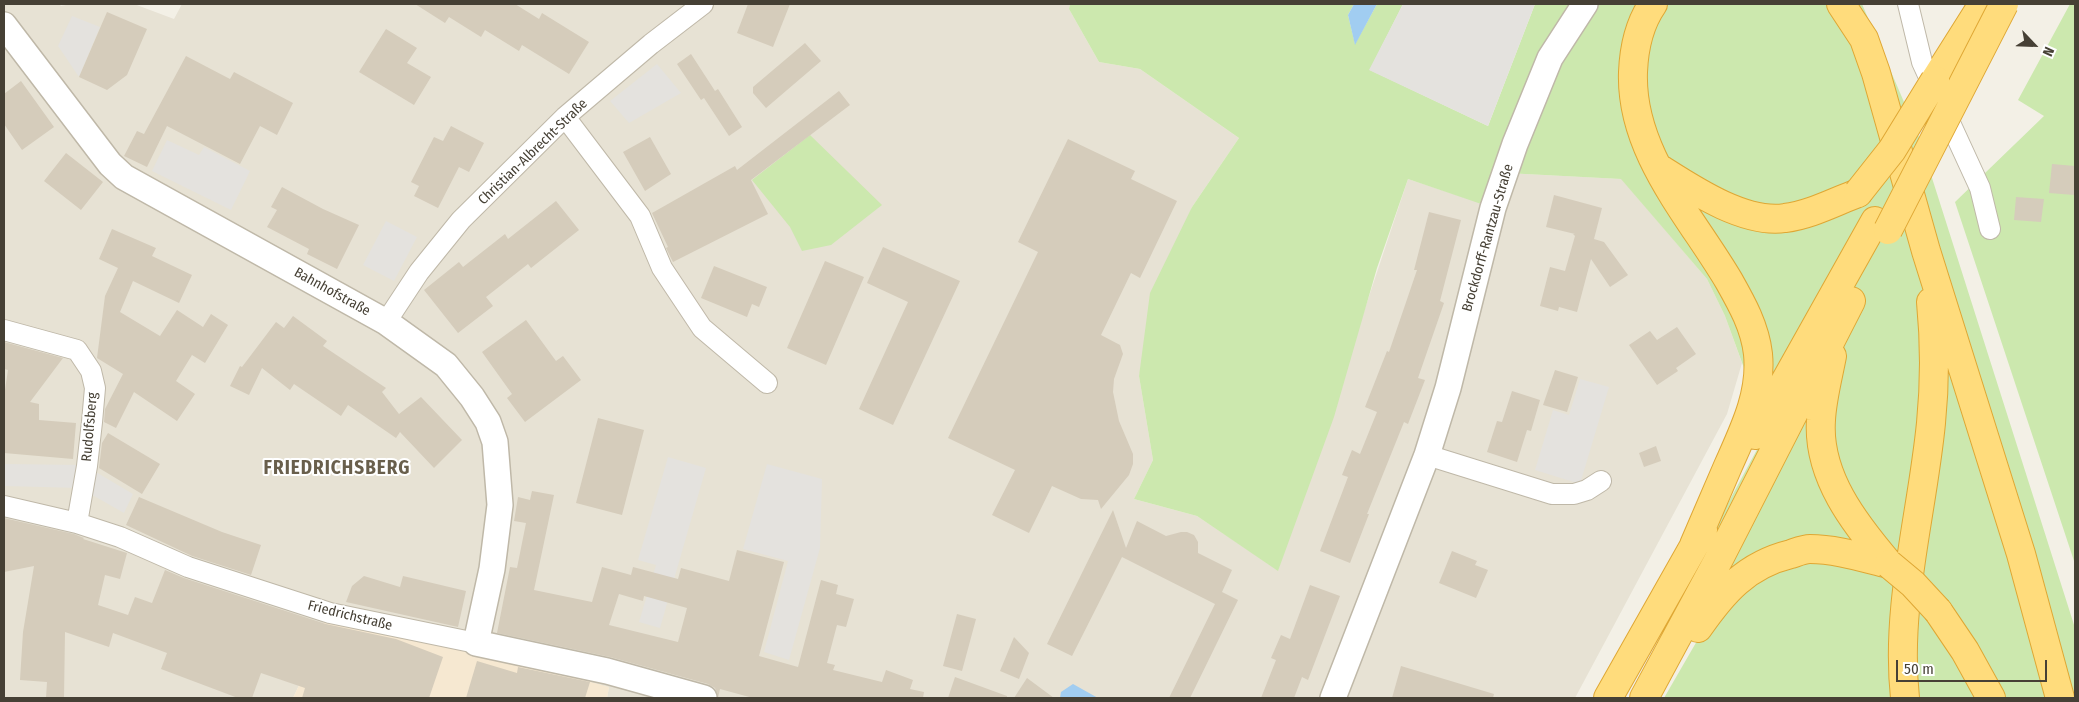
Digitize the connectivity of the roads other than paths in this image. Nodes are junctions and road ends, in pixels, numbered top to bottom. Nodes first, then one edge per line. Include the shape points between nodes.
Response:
1 (702, 4) edge
2 (1585, 4) edge
3 (1653, 4) edge
4 (1841, 4) edge
5 (1908, 4) edge
6 (1983, 4) edge
7 (1989, 4) edge
8 (2004, 4) edge
9 (4, 26) edge
10 (565, 118) junction
11 (1656, 166) junction
12 (1882, 225) junction
13 (1990, 229) dead end
14 (1926, 251) junction
15 (386, 322) junction
16 (1838, 325) junction
17 (4, 330) edge
18 (767, 383) dead end
19 (1428, 455) junction
20 (1601, 481) dead end
21 (4, 506) edge
22 (77, 523) junction
23 (1694, 545) junction
24 (1889, 564) junction
25 (476, 643) junction
26 (704, 698) edge
27 (1333, 698) edge
28 (1608, 698) edge
29 (1644, 698) edge
30 (1656, 698) edge
31 (1905, 698) edge
32 (1990, 698) edge
33 (2060, 698) edge

1 - 10 street, Christian-Albrecht-Straße
2 - 19 street, Brockdorff-Rantzau-Straße via 1550,58 1515,144 1493,208
3 - 11 highway via 1634,47 1632,93 1641,130
4 - 14 highway via 1864,39 1876,73
5 - 13 street via 1922,62 1980,188
6 - 11 highway, bridge via 1892,150 1858,193 1810,212 1784,218 1755,216 1695,191
7 - 12 highway
8 - 12 highway, bridge
9 - 15 street, Bahnhofstraße via 110,164 124,177
10 - 15 street, Christian-Albrecht-Straße via 461,220 419,272
10 - 18 street via 640,216 662,268 702,328
11 - 23 highway via 1739,298 1752,328 1758,354 1758,383 1751,414
12 - 16 highway
12 - 23 highway
14 - 31 highway via 1934,328 1934,376 1903,616
14 - 33 highway via 2021,554
15 - 25 street, Bahnhofstraße via 446,365 488,422 495,442 500,505 492,569
16 - 24 highway via 1821,420 1824,458 1838,494 1865,536
16 - 29 highway
17 - 22 street, Rudolfsberg via 77,350 91,371 94,388 92,422
19 - 20 street via 1552,494 1574,494
19 - 27 street, Brockdorff-Rantzau-Straße
21 - 22 street, Friedrichstraße
22 - 25 street, Friedrichstraße via 120,537 188,567 330,614
23 - 28 highway
24 - 30 highway via 1809,549 1773,558 1741,578 1718,599
24 - 32 highway, bridge via 1938,611 1965,651
25 - 26 street, Friedrichstraße via 607,672

